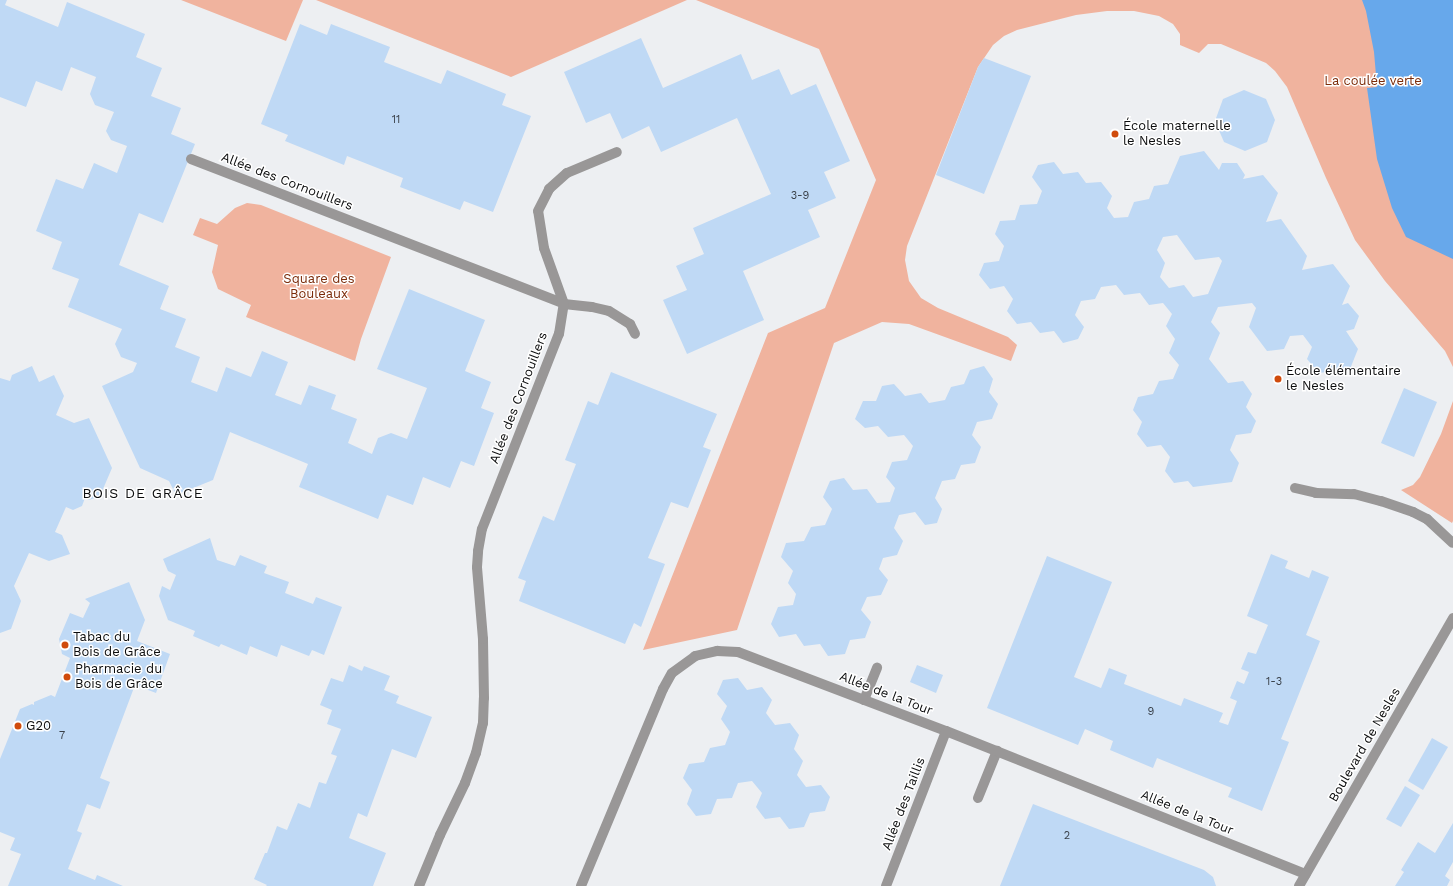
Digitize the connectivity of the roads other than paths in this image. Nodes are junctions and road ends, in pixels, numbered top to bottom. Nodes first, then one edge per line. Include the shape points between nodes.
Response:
1 (617, 152) dead end
2 (191, 159) dead end
3 (564, 304) junction
4 (635, 334) dead end
5 (1295, 488) dead end
6 (1453, 543) edge
7 (1453, 618) edge
8 (877, 668) dead end
9 (864, 700) junction
10 (946, 731) junction
11 (996, 751) junction
12 (978, 798) dead end
13 (1306, 874) junction
14 (418, 886) edge
15 (581, 886) edge
16 (886, 886) edge
17 (1299, 886) edge

1 - 3 street via 567,173 550,189 538,211 544,248
2 - 3 street, Allée des Cornouillers
3 - 4 street via 609,311 630,324
3 - 14 street, Allée des Cornouillers via 559,334 482,529 477,567 483,639 483,723 465,783
5 - 6 street via 1316,493 1354,494 1413,512 1427,519
7 - 13 street, Boulevard de Nesles
8 - 9 street
9 - 10 street, Allée de la Tour
9 - 15 street, Allée de la Tour via 738,652 717,651 696,656 672,673 663,688
10 - 11 street, Allée de la Tour
10 - 16 street, Allée des Taillis
11 - 12 street
11 - 13 street, Allée de la Tour
13 - 17 street, Boulevard de Nesles

